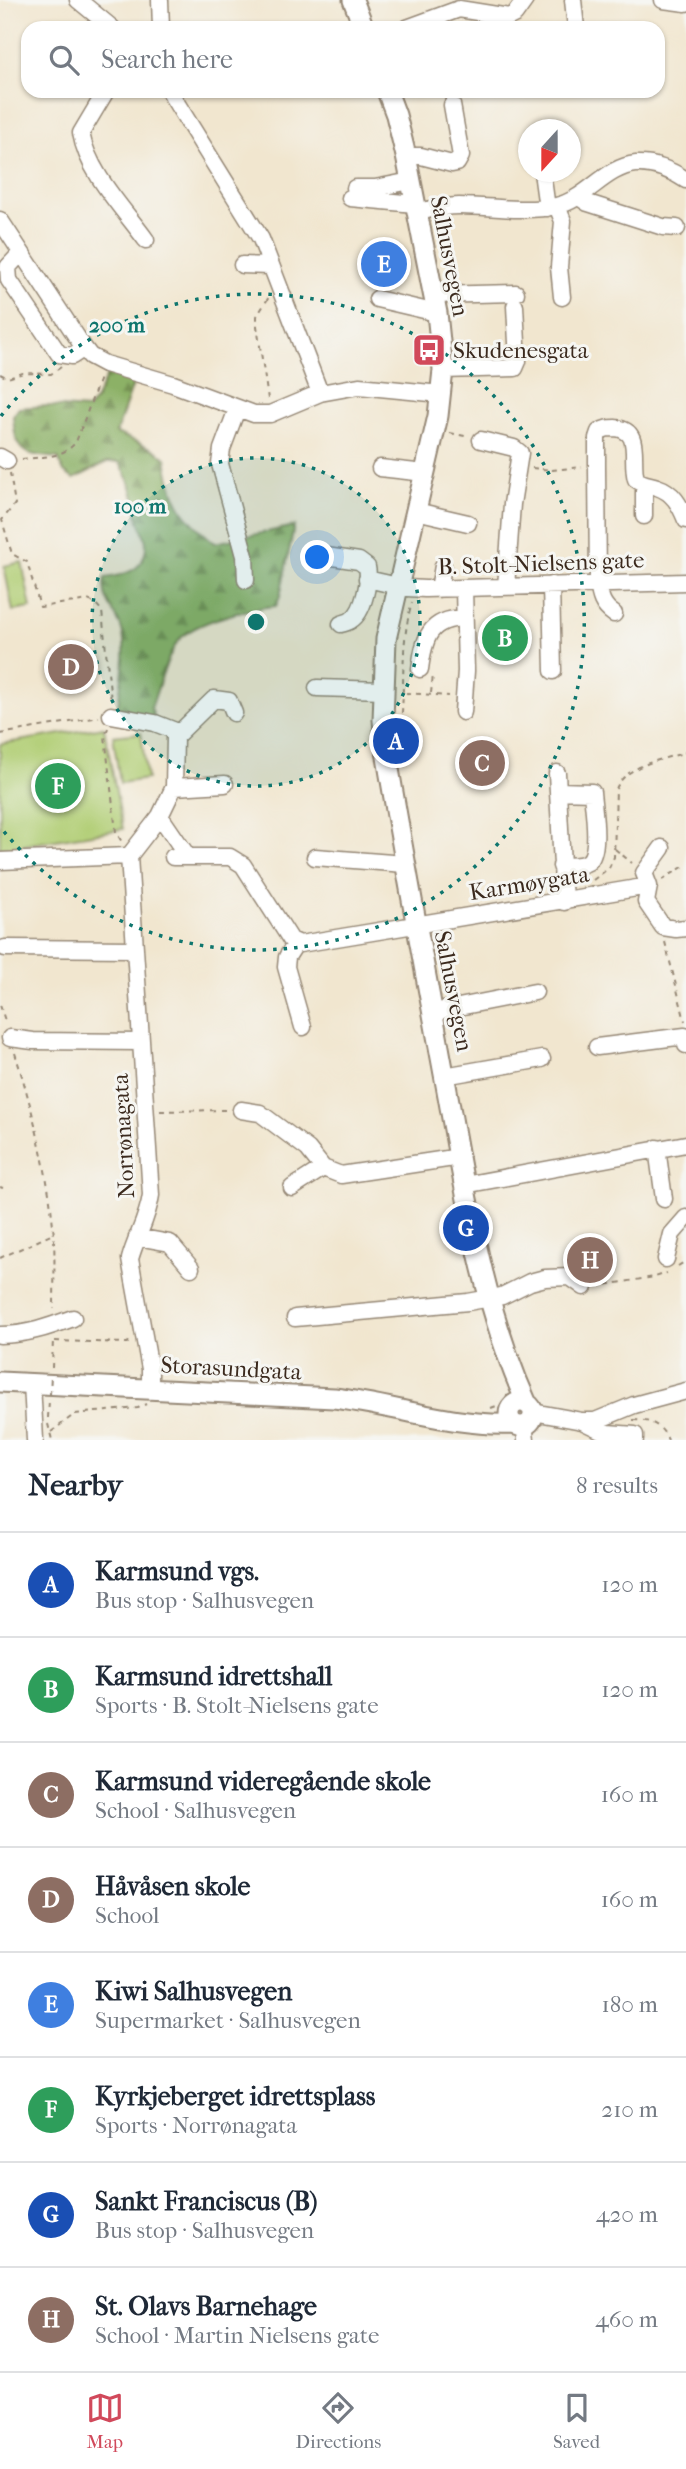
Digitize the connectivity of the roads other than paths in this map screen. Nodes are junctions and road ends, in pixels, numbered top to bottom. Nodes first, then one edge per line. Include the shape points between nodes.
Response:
1 (78, 0) edge
2 (160, 0) edge
3 (353, 0) edge
4 (525, 0) edge
5 (573, 0) edge
6 (663, 0) edge
7 (686, 3) edge
8 (104, 21) edge
9 (161, 21) edge
10 (361, 21) edge
11 (426, 21) edge
12 (575, 21) edge
13 (102, 98) edge
14 (173, 98) edge
15 (390, 98) edge
16 (452, 105) dead end
17 (406, 156) junction
18 (686, 180) edge
19 (411, 181) junction
20 (545, 182) edge
21 (579, 197) junction
22 (552, 207) junction
23 (416, 208) junction
24 (0, 220) edge
25 (677, 228) dead end
26 (146, 240) dead end
27 (21, 253) junction
28 (242, 265) dead end
29 (270, 266) junction
30 (562, 297) dead end
31 (377, 299) dead end
32 (435, 304) junction
33 (84, 348) junction
34 (443, 369) junction
35 (320, 393) junction
36 (441, 394) junction
37 (237, 409) junction
38 (481, 440) road end
39 (380, 468) dead end
40 (425, 473) junction
41 (644, 484) junction
42 (415, 511) junction
43 (644, 516) dead end
44 (686, 520) edge
45 (468, 523) dead end
46 (326, 556) dead end
47 (443, 566) dead end
48 (367, 579) junction
49 (246, 580) dead end
50 (686, 582) edge
51 (598, 583) junction
52 (551, 585) junction
53 (398, 586) junction
54 (506, 587) junction
55 (464, 588) junction
56 (439, 589) junction
57 (614, 614) dead end
58 (464, 618) junction
59 (341, 624) dead end
60 (421, 669) road end
61 (553, 671) dead end
62 (317, 688) dead end
63 (384, 690) junction
64 (463, 704) road end
65 (234, 713) dead end
66 (111, 715) road end
67 (178, 732) junction
68 (557, 773) dead end
69 (225, 784) dead end
70 (174, 787) junction
71 (558, 791) junction
72 (160, 816) junction
73 (662, 848) dead end
74 (129, 856) junction
75 (315, 857) dead end
76 (0, 861) edge
77 (405, 864) junction
78 (561, 866) junction
79 (646, 880) junction
80 (569, 901) junction
81 (416, 924) junction
82 (686, 928) edge
83 (296, 943) junction
84 (5, 948) dead end
85 (135, 949) junction
86 (536, 992) dead end
87 (433, 1012) junction
88 (303, 1027) dead end
89 (10, 1038) road end
90 (685, 1041) edge
91 (140, 1042) junction
92 (597, 1047) dead end
93 (542, 1059) dead end
94 (444, 1076) junction
95 (241, 1110) road end
96 (686, 1144) edge
97 (656, 1148) junction
98 (460, 1157) junction
99 (323, 1168) junction
100 (464, 1185) junction
101 (292, 1188) dead end
102 (664, 1199) dead end
103 (686, 1218) edge
104 (136, 1237) junction
105 (679, 1237) edge
106 (671, 1266) road end
107 (191, 1268) dead end
108 (584, 1286) road end
109 (489, 1299) junction
110 (73, 1318) dead end
111 (295, 1318) dead end
112 (0, 1335) edge
113 (0, 1382) edge
114 (32, 1383) junction
115 (149, 1389) junction
116 (686, 1391) edge
117 (521, 1416) edge
118 (582, 1421) junction
119 (34, 1440) edge
120 (635, 1440) edge

1 - 8 street
2 - 9 street
3 - 10 main road
4 - 11 street via 509,17 469,9
5 - 12 street
6 - 7 street
13 - 26 street via 81,133 84,150
14 - 29 street via 261,239
15 - 17 main road, Salhusvegen
16 - 17 street via 461,156 457,163
17 - 19 main road, Salhusvegen
18 - 21 street via 659,166 633,164
19 - 23 main road, Salhusvegen
19 - 23 street via 353,193
20 - 22 street
21 - 22 street
21 - 25 street
22 - 23 street
22 - 30 street via 563,221
23 - 32 main road, Salhusvegen
24 - 27 street
27 - 33 street
27 - 33 street via 8,267 9,280 59,354 72,356
28 - 29 street
29 - 35 street
31 - 32 street
32 - 34 main road, Salhusvegen
32 - 34 street via 515,299 515,368
33 - 37 street via 105,364
34 - 36 main road, Salhusvegen
35 - 36 street via 368,385
35 - 37 street via 270,414
36 - 40 main road, Salhusvegen
37 - 49 street via 220,464 245,556
38 - 54 street via 518,449 520,456
39 - 40 street
40 - 42 main road, Salhusvegen
41 - 43 street
41 - 44 street via 668,492
41 - 51 street via 634,475 630,432 605,428 599,432
42 - 45 street
42 - 53 main road, Salhusvegen
46 - 48 street via 364,563
47 - 56 street
48 - 53 street
48 - 59 street via 359,610
50 - 51 street, B. Stolt-Nielsens gate
51 - 52 street, B. Stolt-Nielsens gate
51 - 57 street via 606,609
52 - 54 street, B. Stolt-Nielsens gate
52 - 61 street
53 - 56 street, B. Stolt-Nielsens gate
53 - 63 main road, Salhusvegen via 386,639
54 - 55 street, B. Stolt-Nielsens gate
55 - 56 street, B. Stolt-Nielsens gate
55 - 58 street
58 - 60 street via 450,618 431,631
58 - 64 street
62 - 63 street
63 - 77 main road, Salhusvegen via 386,751
65 - 67 street via 229,701 214,699
66 - 67 street
67 - 70 street
68 - 71 street
69 - 70 street
70 - 72 street
71 - 78 street
71 - 78 street via 593,792 595,848 591,859
72 - 74 street
72 - 83 street via 181,857 230,857 243,865
73 - 79 street
74 - 76 street
74 - 85 street, Norrønagata
75 - 77 street
77 - 81 main road, Salhusvegen
78 - 80 street
79 - 80 street, Karmøygata
79 - 82 street via 646,902 663,927
80 - 81 street, Karmøygata
81 - 83 street, Karmøygata
81 - 87 main road, Salhusvegen
83 - 88 street via 286,967
84 - 85 street
85 - 91 street, Norrønagata
86 - 87 street
87 - 94 main road, Salhusvegen
89 - 91 street, Norrønagata
90 - 92 street
91 - 104 street, Norrønagata via 151,1195
93 - 94 street
94 - 98 main road, Salhusvegen
95 - 99 street via 260,1113 308,1150
96 - 97 street
97 - 100 street
97 - 102 street
98 - 99 street via 352,1175
98 - 100 main road, Salhusvegen
99 - 101 street
100 - 109 main road, Salhusvegen
103 - 105 street
104 - 107 street via 170,1243
104 - 115 street, Norrønagata via 131,1274 150,1369
105 - 106 street
108 - 109 street via 570,1277 545,1278
109 - 111 street
109 - 117 main road, Salhusvegen
110 - 112 street via 53,1333
113 - 114 main road, Storasundgata
114 - 115 main road, Storasundgata
114 - 119 street
115 - 117 main road, Storasundgata via 334,1398 490,1425
116 - 118 street
117 - 118 street
118 - 120 street via 607,1433 635,1435

